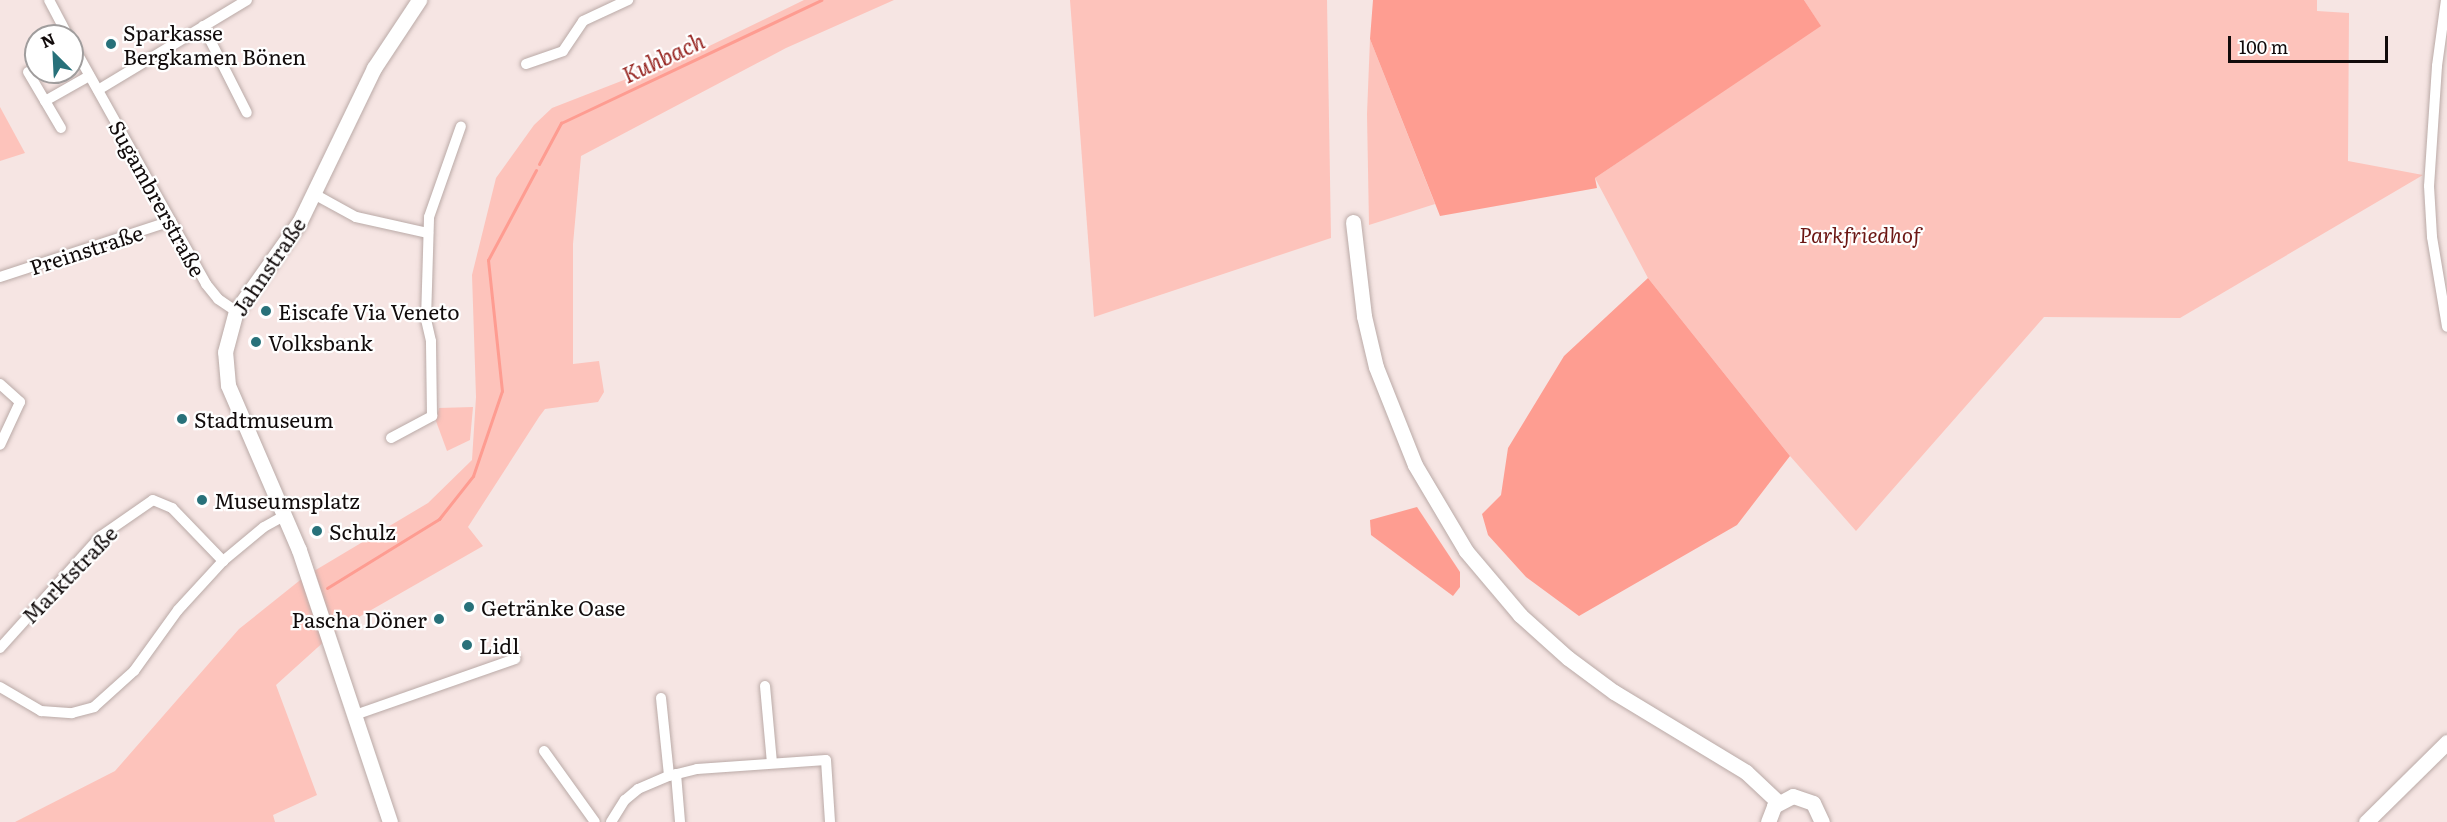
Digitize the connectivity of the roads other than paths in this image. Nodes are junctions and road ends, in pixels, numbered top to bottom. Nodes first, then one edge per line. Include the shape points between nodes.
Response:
1 (48, 0) edge
2 (246, 0) edge
3 (419, 0) edge
4 (628, 0) edge
5 (2446, 1) edge
6 (61, 24) edge
7 (203, 26) junction
8 (526, 64) dead end
9 (84, 67) edge
10 (89, 76) junction
11 (35, 84) edge
12 (98, 90) junction
13 (45, 101) junction
14 (247, 113) dead end
15 (461, 126) dead end
16 (61, 128) dead end
17 (314, 194) junction
18 (171, 221) junction
19 (1353, 222) dead end
20 (428, 233) junction
21 (0, 277) edge
22 (236, 311) junction
23 (2447, 327) edge
24 (0, 384) edge
25 (391, 438) dead end
26 (0, 445) edge
27 (286, 515) junction
28 (223, 561) junction
29 (0, 648) edge
30 (515, 659) dead end
31 (765, 686) dead end
32 (0, 687) edge
33 (661, 698) dead end
34 (355, 715) junction
35 (2447, 742) edge
36 (544, 751) dead end
37 (772, 763) junction
38 (672, 775) junction
39 (1778, 802) junction
40 (390, 822) edge
41 (595, 822) edge
42 (611, 822) edge
43 (680, 822) edge
44 (830, 822) edge
45 (1768, 822) edge
46 (1822, 822) edge
47 (2366, 822) edge

1 - 6 street
2 - 7 street
3 - 17 main road, Jahnstraße via 374,68
4 - 8 street via 583,21 563,51
5 - 23 street via 2437,66 2429,197
7 - 12 street
7 - 14 street
9 - 10 street, Sugambrerstraße
10 - 12 street, Sugambrerstraße
10 - 13 street
11 - 13 street
12 - 18 street, Sugambrerstraße
13 - 16 street
15 - 20 street via 429,217
17 - 20 street via 356,217
17 - 22 main road, Jahnstraße via 285,244
18 - 21 street, Preinstraße
18 - 22 street, Sugambrerstraße via 211,292
19 - 39 main road via 1363,308 1376,368 1415,465 1466,551 1507,602 1568,658 1614,692 1746,772
20 - 25 street via 426,320 431,341 432,416
22 - 27 main road, Jahnstraße via 225,352 228,385
24 - 26 street via 20,402
27 - 28 street via 264,527
27 - 34 main road, Jahnstraße
28 - 29 street, Marktstraße via 172,508 153,500 102,536
28 - 32 street via 178,610 134,671 94,706 72,713 41,711
30 - 34 street
31 - 37 street
33 - 38 street
34 - 40 main road, Jahnstraße
35 - 47 main road
36 - 41 street
37 - 38 street
37 - 44 street via 826,760
38 - 42 street via 638,789 625,800
38 - 43 street
39 - 45 main road
39 - 46 main road via 1793,796 1809,800 1817,807

